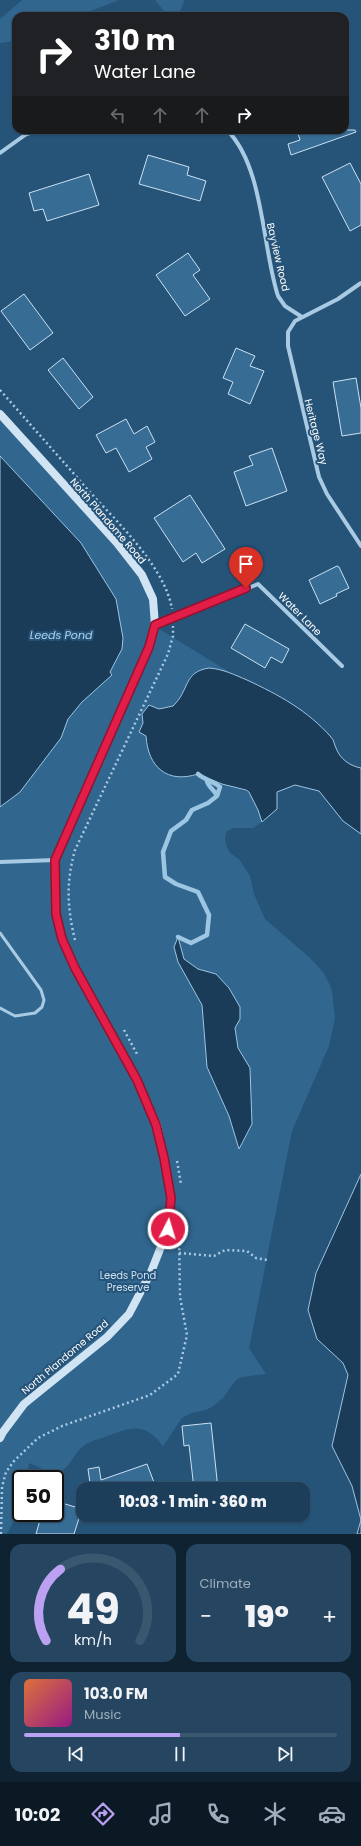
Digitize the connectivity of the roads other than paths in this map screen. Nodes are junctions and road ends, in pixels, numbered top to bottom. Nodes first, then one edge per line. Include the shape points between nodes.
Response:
1 (28, 134) edge
2 (232, 134) edge
3 (0, 153) edge
4 (361, 284) edge
5 (302, 317) junction
6 (0, 414) edge
7 (361, 546) edge
8 (155, 625) junction
9 (342, 666) dead end
10 (55, 860) junction
11 (0, 862) edge
12 (0, 933) edge
13 (0, 1008) edge
14 (0, 1438) edge

1 - 3 street
2 - 5 street, Bayview Road via 244,152 254,181 278,296 285,306
4 - 5 street
5 - 7 street, Heritage Way via 289,328 287,340 313,456 327,494
6 - 8 main road, North Plandome Road via 117,543 142,575 153,599
8 - 9 street, Water Lane via 258,584
8 - 10 main road, North Plandome Road via 149,647
10 - 11 street
10 - 14 main road, North Plandome Road via 56,914 62,939 75,968 137,1080 156,1125 171,1198 168,1229 152,1272 129,1314 107,1337 24,1404
12 - 13 lane via 41,990 44,1000 42,1007 35,1013 15,1016

